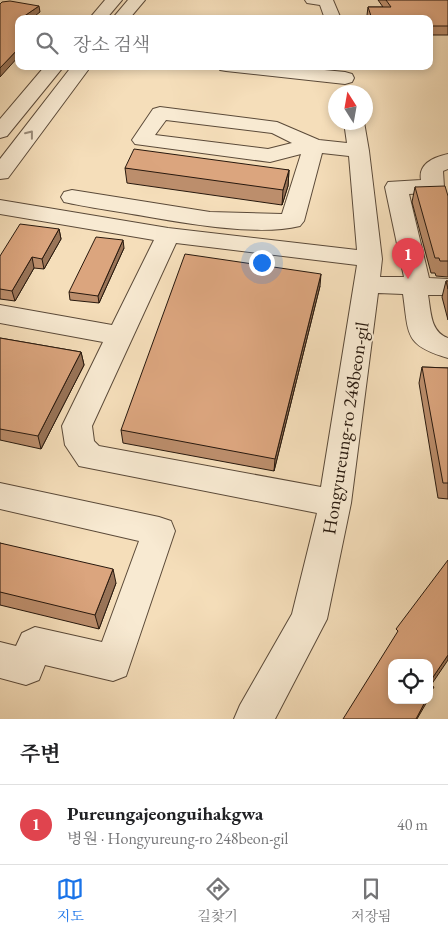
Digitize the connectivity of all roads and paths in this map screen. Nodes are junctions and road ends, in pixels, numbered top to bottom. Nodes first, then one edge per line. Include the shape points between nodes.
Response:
1 (114, 0) edge
2 (137, 0) edge
3 (324, 0) edge
4 (101, 15) edge
5 (124, 15) edge
6 (331, 15) edge
7 (52, 70) edge
8 (79, 70) edge
9 (283, 70) edge
10 (345, 79) edge
11 (355, 130) edge
12 (0, 132) edge
13 (219, 139) dead end
14 (314, 146) junction
15 (359, 151) junction
16 (448, 160) edge
17 (0, 173) edge
18 (363, 186) junction
19 (396, 188) junction
20 (72, 197) dead end
21 (0, 207) edge
22 (168, 235) junction
23 (369, 272) junction
24 (416, 286) junction
25 (448, 287) edge
26 (0, 314) edge
27 (120, 336) junction
28 (448, 348) edge
29 (0, 496) edge
30 (335, 503) junction
31 (0, 660) edge
32 (254, 719) edge

1 - 4 street
2 - 5 street
3 - 6 street
7 - 12 street
17 -> 8 street
9 - 10 street
11 - 15 street, Hongyureung-ro 248beon-gil
13 - 14 street
14 - 14 street via 277,128 160,113 142,140 270,156
14 - 15 street
14 - 20 street via 292,221 231,221
15 - 18 street, Hongyureung-ro 248beon-gil
16 - 19 street via 433,168 432,187
18 - 19 street
18 - 23 street, Hongyureung-ro 248beon-gil
19 - 24 street
21 - 22 street
22 - 23 street
22 - 27 street
23 - 24 street
23 - 30 street, Hongyureung-ro 248beon-gil
24 - 25 street
24 - 28 street via 422,333 430,342
26 - 27 street
27 - 30 street via 76,426 80,445 90,457
29 - 31 street via 158,531 113,663 34,645 26,667
30 - 32 street, Hongyureung-ro 248beon-gil via 309,619

